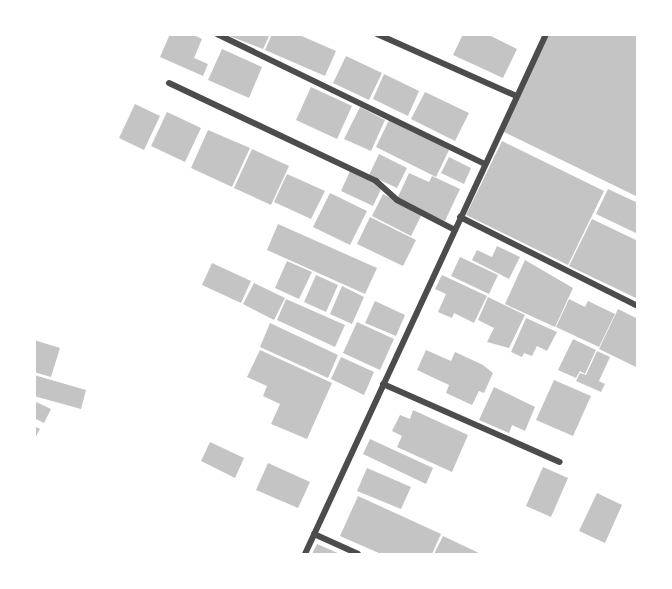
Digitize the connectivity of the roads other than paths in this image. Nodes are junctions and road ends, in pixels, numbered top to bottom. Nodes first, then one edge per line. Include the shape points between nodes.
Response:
1 (217, 34) edge
2 (377, 34) edge
3 (546, 34) edge
4 (169, 82) dead end
5 (516, 96) junction
6 (485, 164) junction
7 (460, 217) junction
8 (455, 230) junction
9 (638, 306) edge
10 (383, 384) junction
11 (561, 462) dead end
12 (314, 534) junction
13 (304, 555) edge
14 (358, 555) edge

1 - 6 street
2 - 5 street
3 - 5 street
4 - 8 street via 376,181 397,200
5 - 6 street
6 - 7 street
7 - 8 street
7 - 9 street
8 - 10 street
10 - 11 street
10 - 12 street
12 - 13 street
12 - 14 street

